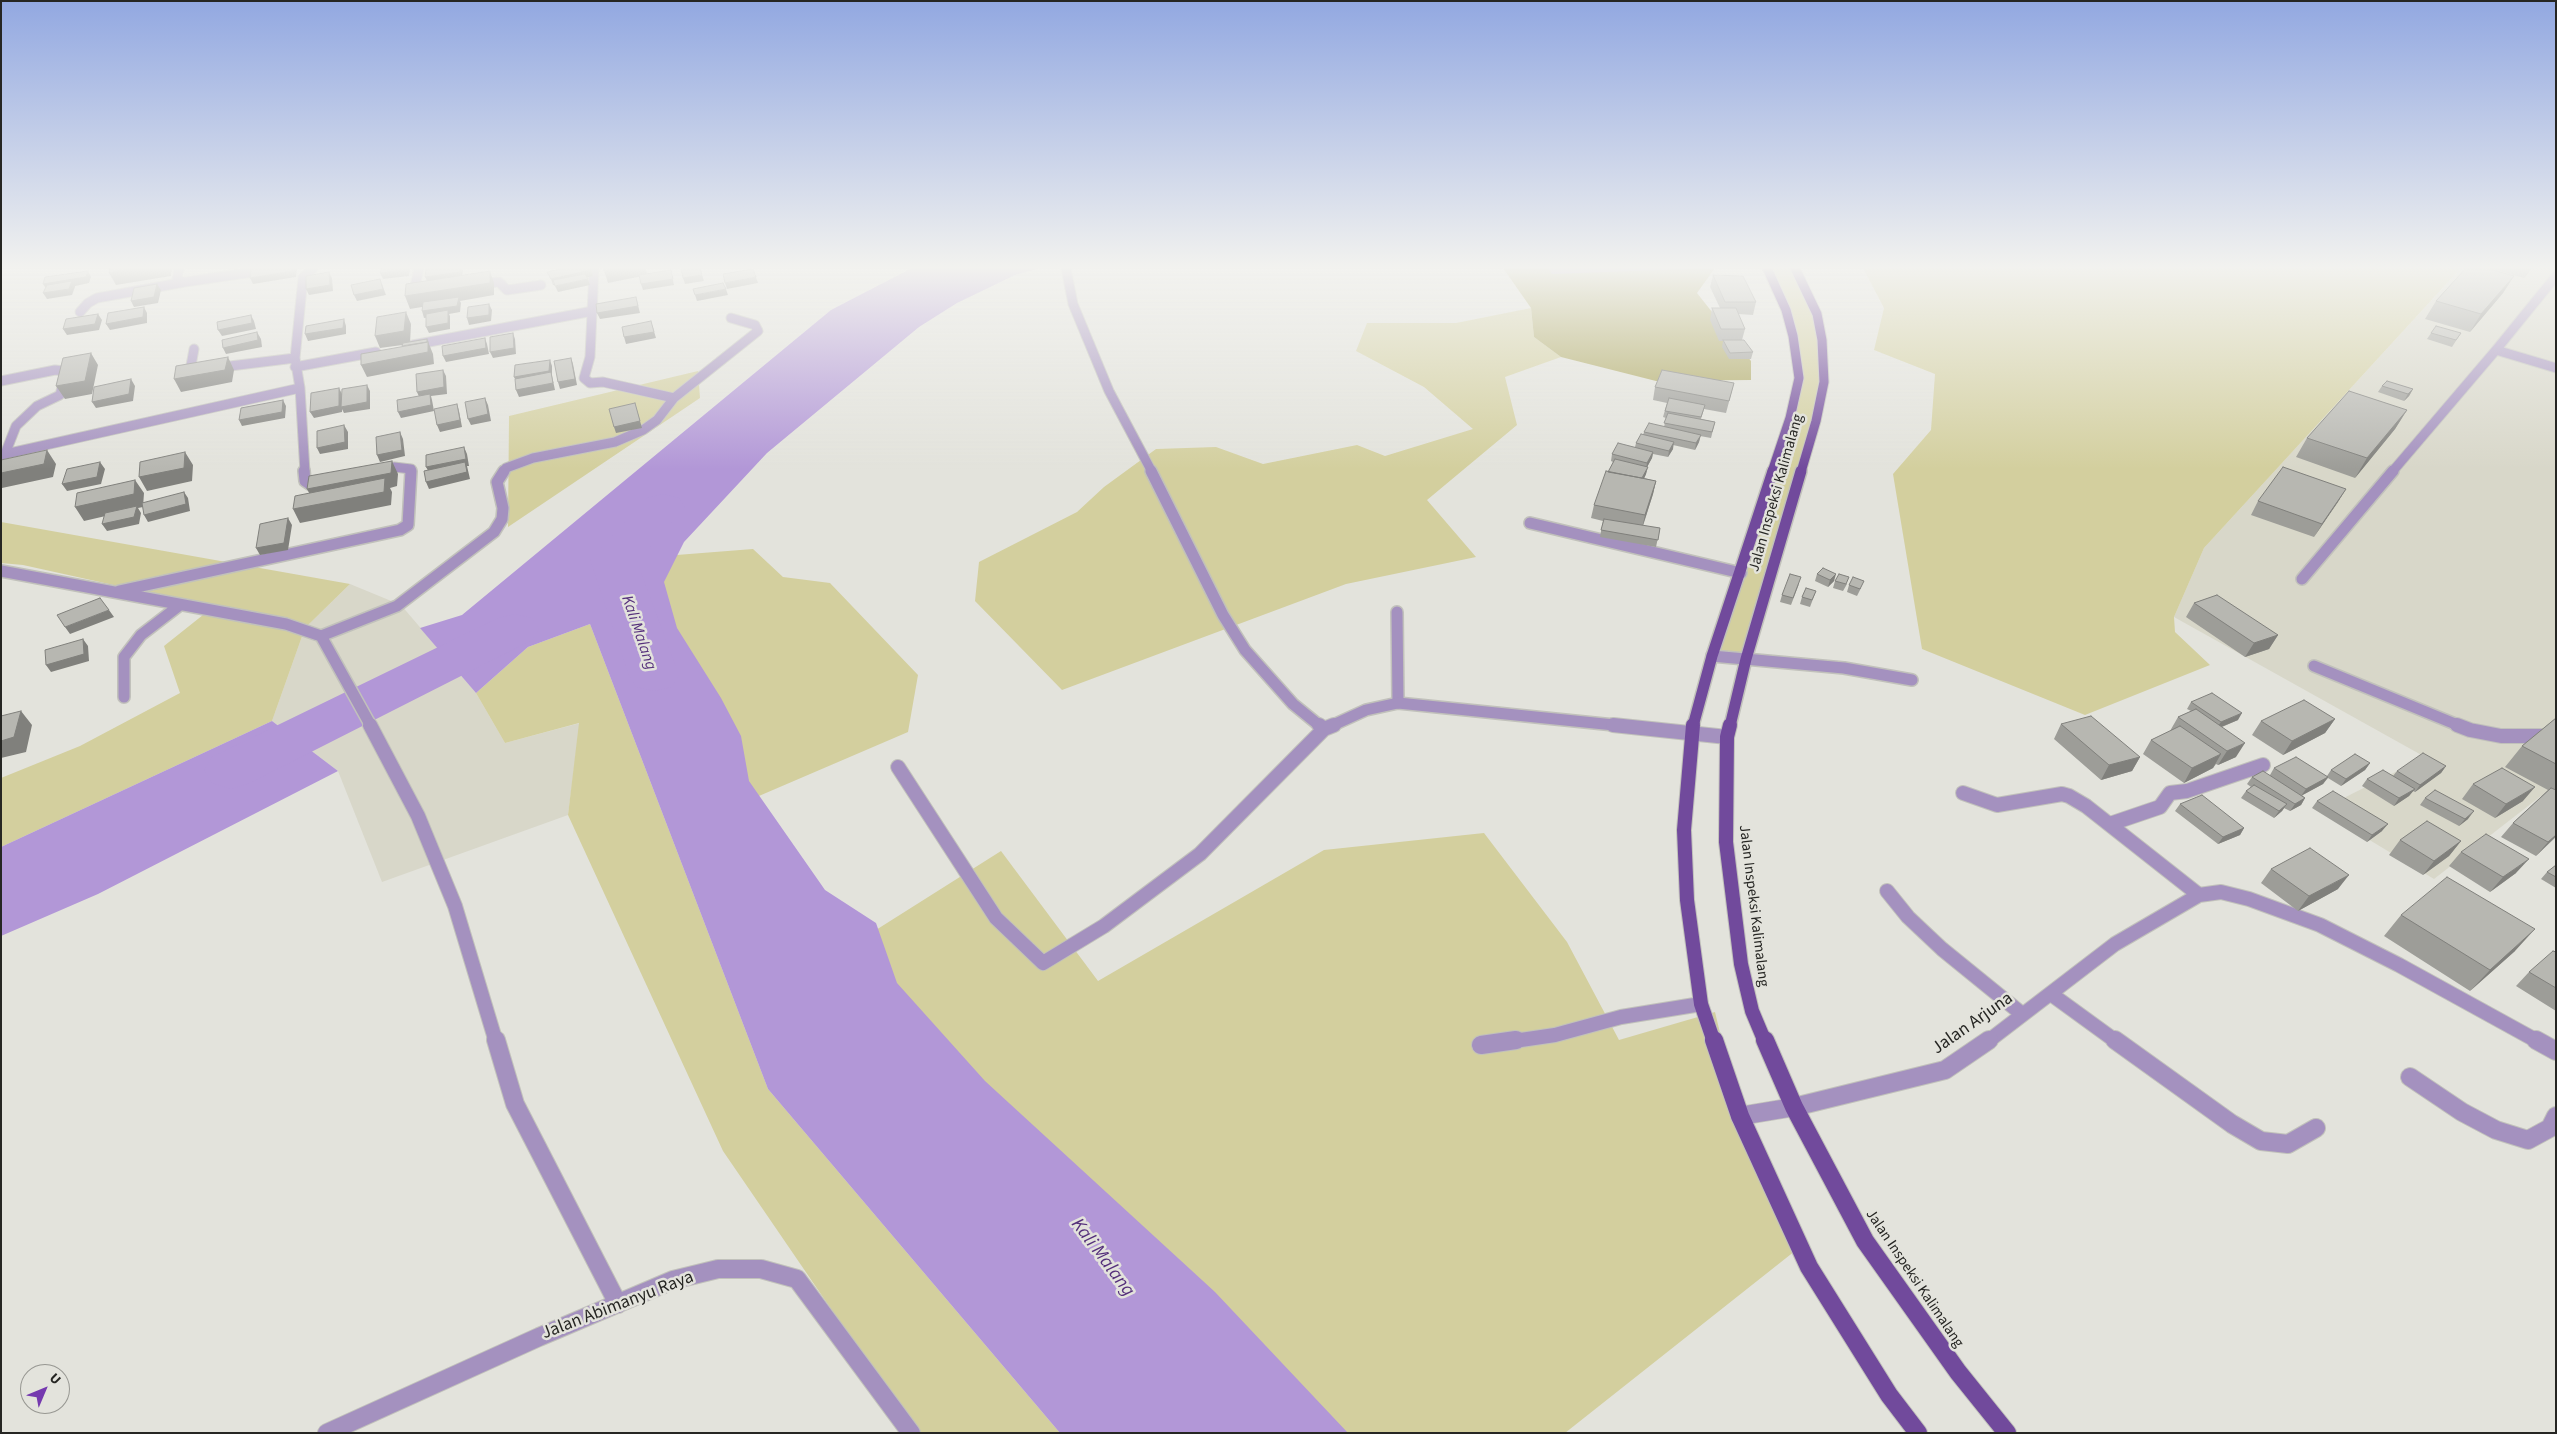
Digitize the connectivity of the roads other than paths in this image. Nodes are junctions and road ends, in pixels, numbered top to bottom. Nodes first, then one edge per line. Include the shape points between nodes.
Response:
1 (298, 335) edge
2 (468, 335) edge
3 (591, 335) edge
4 (752, 335) edge
5 (1086, 335) edge
6 (1793, 335) edge
7 (1821, 335) edge
8 (2508, 335) edge
9 (400, 348) edge
10 (194, 349) dead end
11 (2496, 350) junction
12 (381, 351) edge
13 (295, 363) junction
14 (2556, 368) edge
15 (1, 381) edge
16 (300, 388) junction
17 (674, 398) junction
18 (3, 454) edge
19 (366, 474) edge
20 (339, 481) edge
21 (1530, 522) dead end
22 (1, 572) edge
23 (1741, 573) junction
24 (2302, 579) dead end
25 (114, 592) junction
26 (180, 605) junction
27 (1398, 612) dead end
28 (321, 636) junction
29 (1712, 656) junction
30 (1746, 659) junction
31 (2314, 666) dead end
32 (1912, 680) dead end
33 (124, 697) dead end
34 (1398, 703) junction
35 (1324, 729) junction
36 (1691, 733) junction
37 (2556, 736) edge
38 (1727, 737) junction
39 (2263, 766) dead end
40 (898, 767) dead end
41 (1963, 793) dead end
42 (2110, 824) junction
43 (1887, 891) dead end
44 (2199, 895) junction
45 (2051, 994) junction
46 (1701, 1004) junction
47 (2022, 1014) junction
48 (1481, 1045) dead end
49 (2556, 1051) edge
50 (2410, 1077) dead end
51 (1794, 1107) junction
52 (1740, 1116) junction
53 (2556, 1116) edge
54 (2316, 1128) dead end
55 (618, 1304) junction
56 (327, 1433) edge
57 (911, 1433) edge
58 (1918, 1433) edge
59 (2007, 1433) edge

1 - 13 street
2 - 9 street
3 - 17 street via 584,378 590,383 603,382
4 - 17 street
5 - 35 street via 1109,391 1223,615 1245,650 1269,679
6 - 23 main road, Jalan Inspeksi Kalimalang via 1799,378 1790,418
7 - 30 main road, Jalan Inspeksi Kalimalang via 1824,382 1816,421
8 - 11 street
10 - 13 street via 190,371
11 - 14 street
11 - 24 street
12 - 13 street
13 - 16 street
15 - 18 street via 66,370 60,395 37,406 16,426
16 - 18 street
16 - 20 street via 305,481 320,486
17 - 28 street via 657,420 628,437 533,458 506,468 497,482 504,508 494,532 397,606
19 - 25 street via 394,467 411,469 408,525 389,533
21 - 23 street
22 - 25 street
23 - 29 main road, Jalan Inspeksi Kalimalang
25 - 26 street
26 - 28 street via 286,624
26 - 33 street via 142,636 124,658
27 - 34 street
28 - 55 street via 418,816 455,906 515,1104
29 - 30 street
29 - 36 main road, Jalan Inspeksi Kalimalang
30 - 32 street via 1844,668
30 - 38 main road, Jalan Inspeksi Kalimalang
31 - 37 street via 2470,730 2501,736
34 - 35 street via 1366,710
34 - 36 street
35 - 40 street via 1200,854 1104,926 1043,963 996,918
36 - 38 street
36 - 46 main road, Jalan Inspeksi Kalimalang via 1684,830 1686,900
38 - 51 main road, Jalan Inspeksi Kalimalang via 1726,842 1741,964 1752,1012
39 - 42 street via 2187,791 2170,793 2160,807
41 - 42 street via 1997,805 2062,794 2080,802
42 - 44 street
43 - 47 street via 1908,917 1942,949
44 - 45 street, Jalan Arjuna via 2115,944
44 - 49 street via 2221,892 2320,925
45 - 47 street, Jalan Arjuna
45 - 54 street via 2232,1124 2262,1141 2288,1144
46 - 48 street via 1621,1017 1555,1035
46 - 52 main road, Jalan Inspeksi Kalimalang
47 - 51 street, Jalan Arjuna via 1945,1070
50 - 53 street via 2462,1112 2496,1130 2528,1140 2550,1128
51 - 52 street, Jalan Arjuna
51 - 59 main road, Jalan Inspeksi Kalimalang via 1864,1241 1958,1372
52 - 58 main road, Jalan Inspeksi Kalimalang via 1809,1267 1889,1395
55 - 56 street, Jalan Abimanyu Raya
55 - 57 street, Jalan Abimanyu Raya via 673,1280 718,1269 761,1269 796,1279

